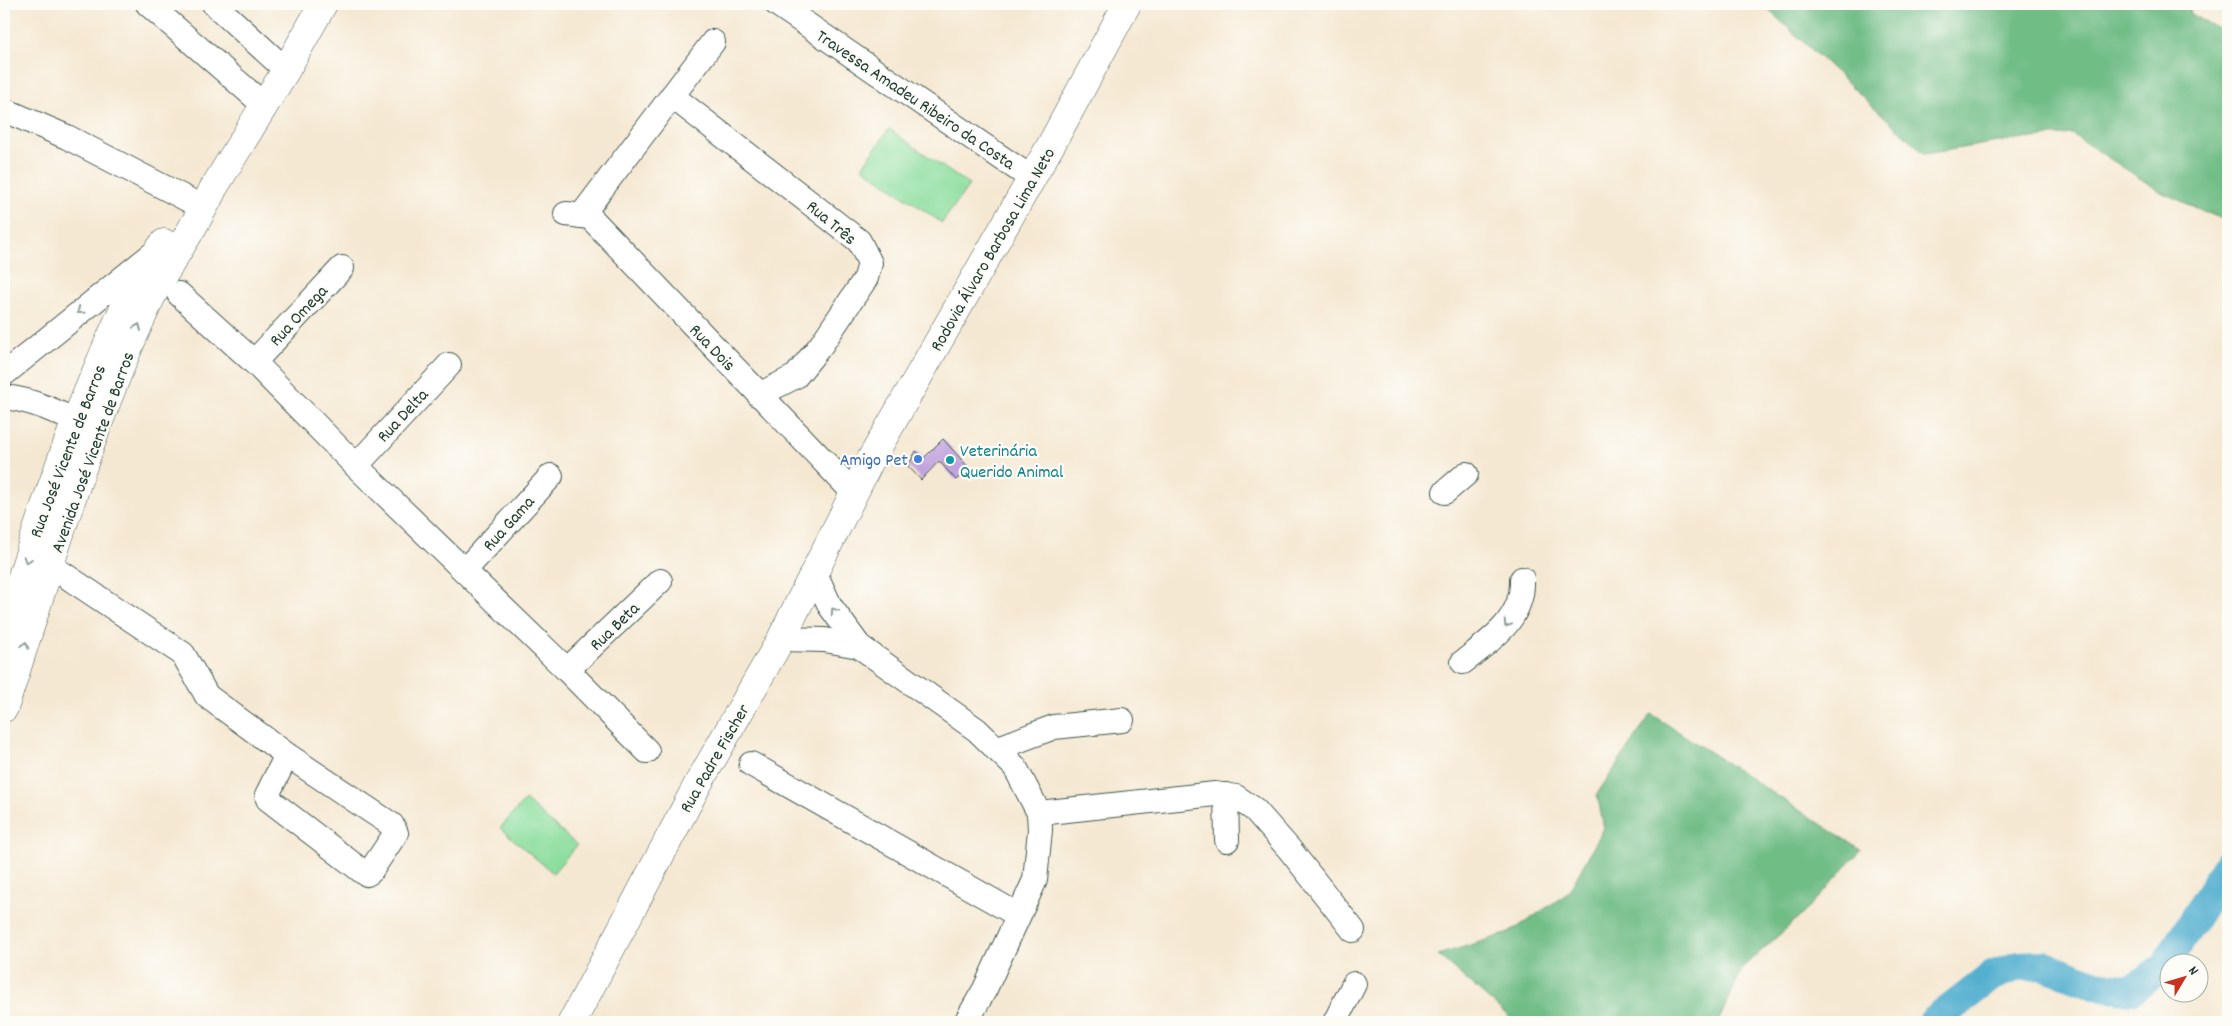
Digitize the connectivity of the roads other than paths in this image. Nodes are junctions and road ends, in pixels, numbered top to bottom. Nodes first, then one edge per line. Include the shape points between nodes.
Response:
1 (148, 4) edge
2 (214, 4) edge
3 (324, 4) edge
4 (777, 4) edge
5 (1127, 4) edge
6 (713, 42) dead end
7 (286, 70) junction
8 (672, 96) junction
9 (264, 105) junction
10 (4, 110) edge
11 (1031, 178) junction
12 (205, 200) junction
13 (157, 251) junction
14 (342, 268) dead end
15 (179, 294) dead end
16 (254, 362) junction
17 (449, 365) dead end
18 (4, 374) edge
19 (759, 395) junction
20 (4, 397) edge
21 (85, 426) junction
22 (356, 466) junction
23 (1466, 474) dead end
24 (551, 476) dead end
25 (1445, 492) dead end
26 (854, 493) junction
27 (51, 566) junction
28 (465, 570) junction
29 (815, 573) junction
30 (1522, 579) dead end
31 (660, 581) dead end
32 (4, 633) edge
33 (782, 639) junction
34 (859, 646) junction
35 (1463, 662) dead end
36 (568, 670) junction
37 (4, 708) edge
38 (1122, 720) dead end
39 (996, 749) junction
40 (647, 750) dead end
41 (287, 755) junction
42 (750, 764) dead end
43 (1226, 794) junction
44 (1039, 812) junction
45 (1227, 840) dead end
46 (1018, 915) junction
47 (1353, 930) dead end
48 (1354, 984) dead end
49 (572, 1022) edge
50 (966, 1022) edge
51 (1335, 1022) edge

1 - 9 street
2 - 7 street
3 - 7 main road
4 - 11 street, Travessa Amadeu Ribeiro da Costa
5 - 11 main road, Rodovia Álvaro Barbosa Lima Neto
6 - 8 street
7 - 9 main road
8 - 19 street, Rua Dois via 573,215 590,218
8 - 19 street, Rua Três via 859,241 870,263 866,278 796,376
9 - 12 main road
10 - 12 street
11 - 26 main road, Rodovia Álvaro Barbosa Lima Neto
12 - 13 main road, Rua José Vicente de Barros
21 -> 12 main road, Avenida José Vicente de Barros
13 -> 18 street
13 - 21 main road, Rua José Vicente de Barros via 129,295
14 - 16 street, Rua Omega
15 - 16 street
16 - 22 street
17 - 22 street, Rua Delta
19 - 26 street, Rua Dois
20 - 21 street via 32,403
21 - 27 main road, Avenida José Vicente de Barros
21 -> 32 main road, Rua José Vicente de Barros via 45,502
22 - 28 street
23 - 25 street
24 - 28 street, Rua Gama
26 - 29 main road, Rua Padre Fischer
37 -> 27 main road, Avenida José Vicente de Barros
27 - 41 street via 183,654 207,696
28 - 36 street
29 - 33 main road, Rua Padre Fischer
34 -> 29 street via 830,606
30 -> 35 street via 1520,604 1502,631
31 - 36 street, Rua Beta
33 - 34 street via 825,640
33 - 49 main road, Rua Padre Fischer via 698,784
34 - 39 street via 977,730
36 - 40 street
38 - 39 street via 1054,727
39 - 44 street via 1015,767
41 - 41 street via 395,829 370,872 363,872 268,799 267,795
42 - 46 street
43 - 44 street
43 - 45 street
43 - 47 street via 1255,810
44 - 46 street via 1035,880
46 - 50 street via 985,989
48 - 51 street

